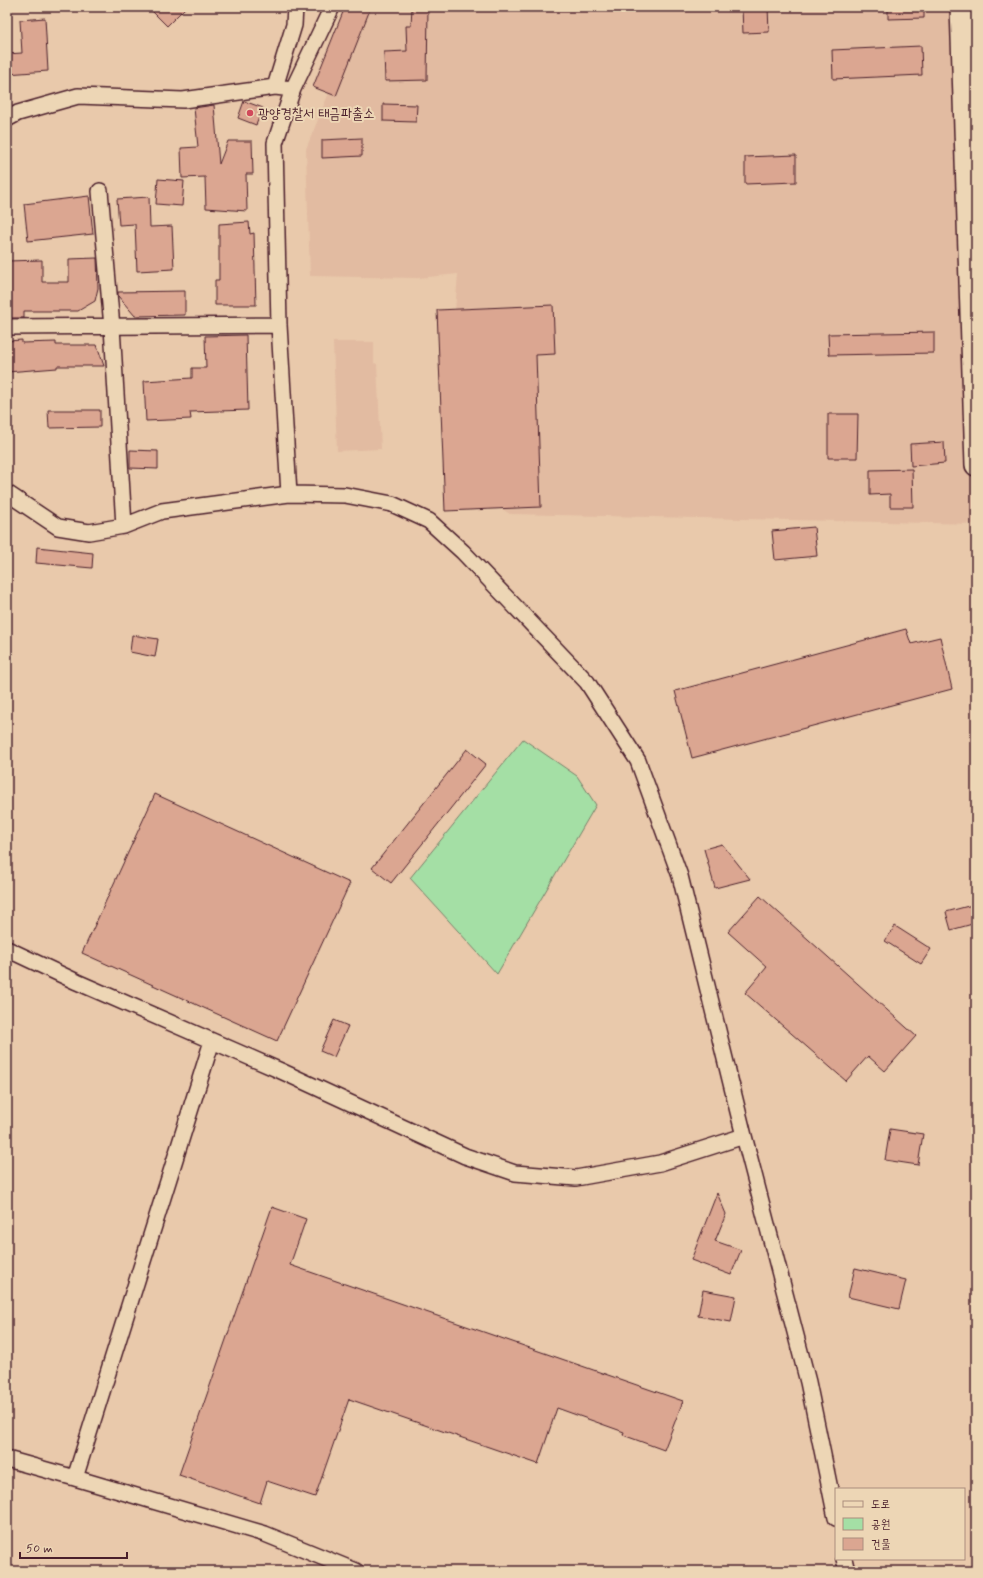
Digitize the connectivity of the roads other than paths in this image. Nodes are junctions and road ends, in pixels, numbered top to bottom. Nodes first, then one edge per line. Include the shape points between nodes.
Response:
1 (295, 7) edge
2 (332, 7) edge
3 (961, 7) edge
4 (275, 87) junction
5 (292, 89) junction
6 (7, 119) edge
7 (100, 191) dead end
8 (278, 325) junction
9 (7, 327) edge
10 (112, 327) junction
11 (976, 465) edge
12 (289, 494) junction
13 (10, 499) edge
14 (124, 526) junction
15 (7, 948) edge
16 (212, 1041) junction
17 (744, 1136) junction
18 (7, 1459) edge
19 (75, 1478) junction
20 (835, 1513) edge
21 (844, 1560) edge
22 (356, 1571) edge
23 (847, 1571) edge

1 - 4 street via 294,25
2 - 5 street
3 - 11 main road
4 - 5 street
4 - 6 street via 183,100 78,96 18,113
5 - 8 street via 275,143
7 - 10 street
8 - 10 street
8 - 12 street
9 - 10 street
10 - 14 street
12 - 14 street via 162,511
12 - 17 street via 345,495 392,504 429,520 587,682 638,761 680,876
13 - 14 street via 58,527 89,532
15 - 16 street via 77,982
16 - 17 street via 465,1156 515,1173 576,1178 660,1163
16 - 19 street
17 - 20 street via 808,1382
18 - 19 street
19 - 22 street via 265,1534
21 - 23 street

